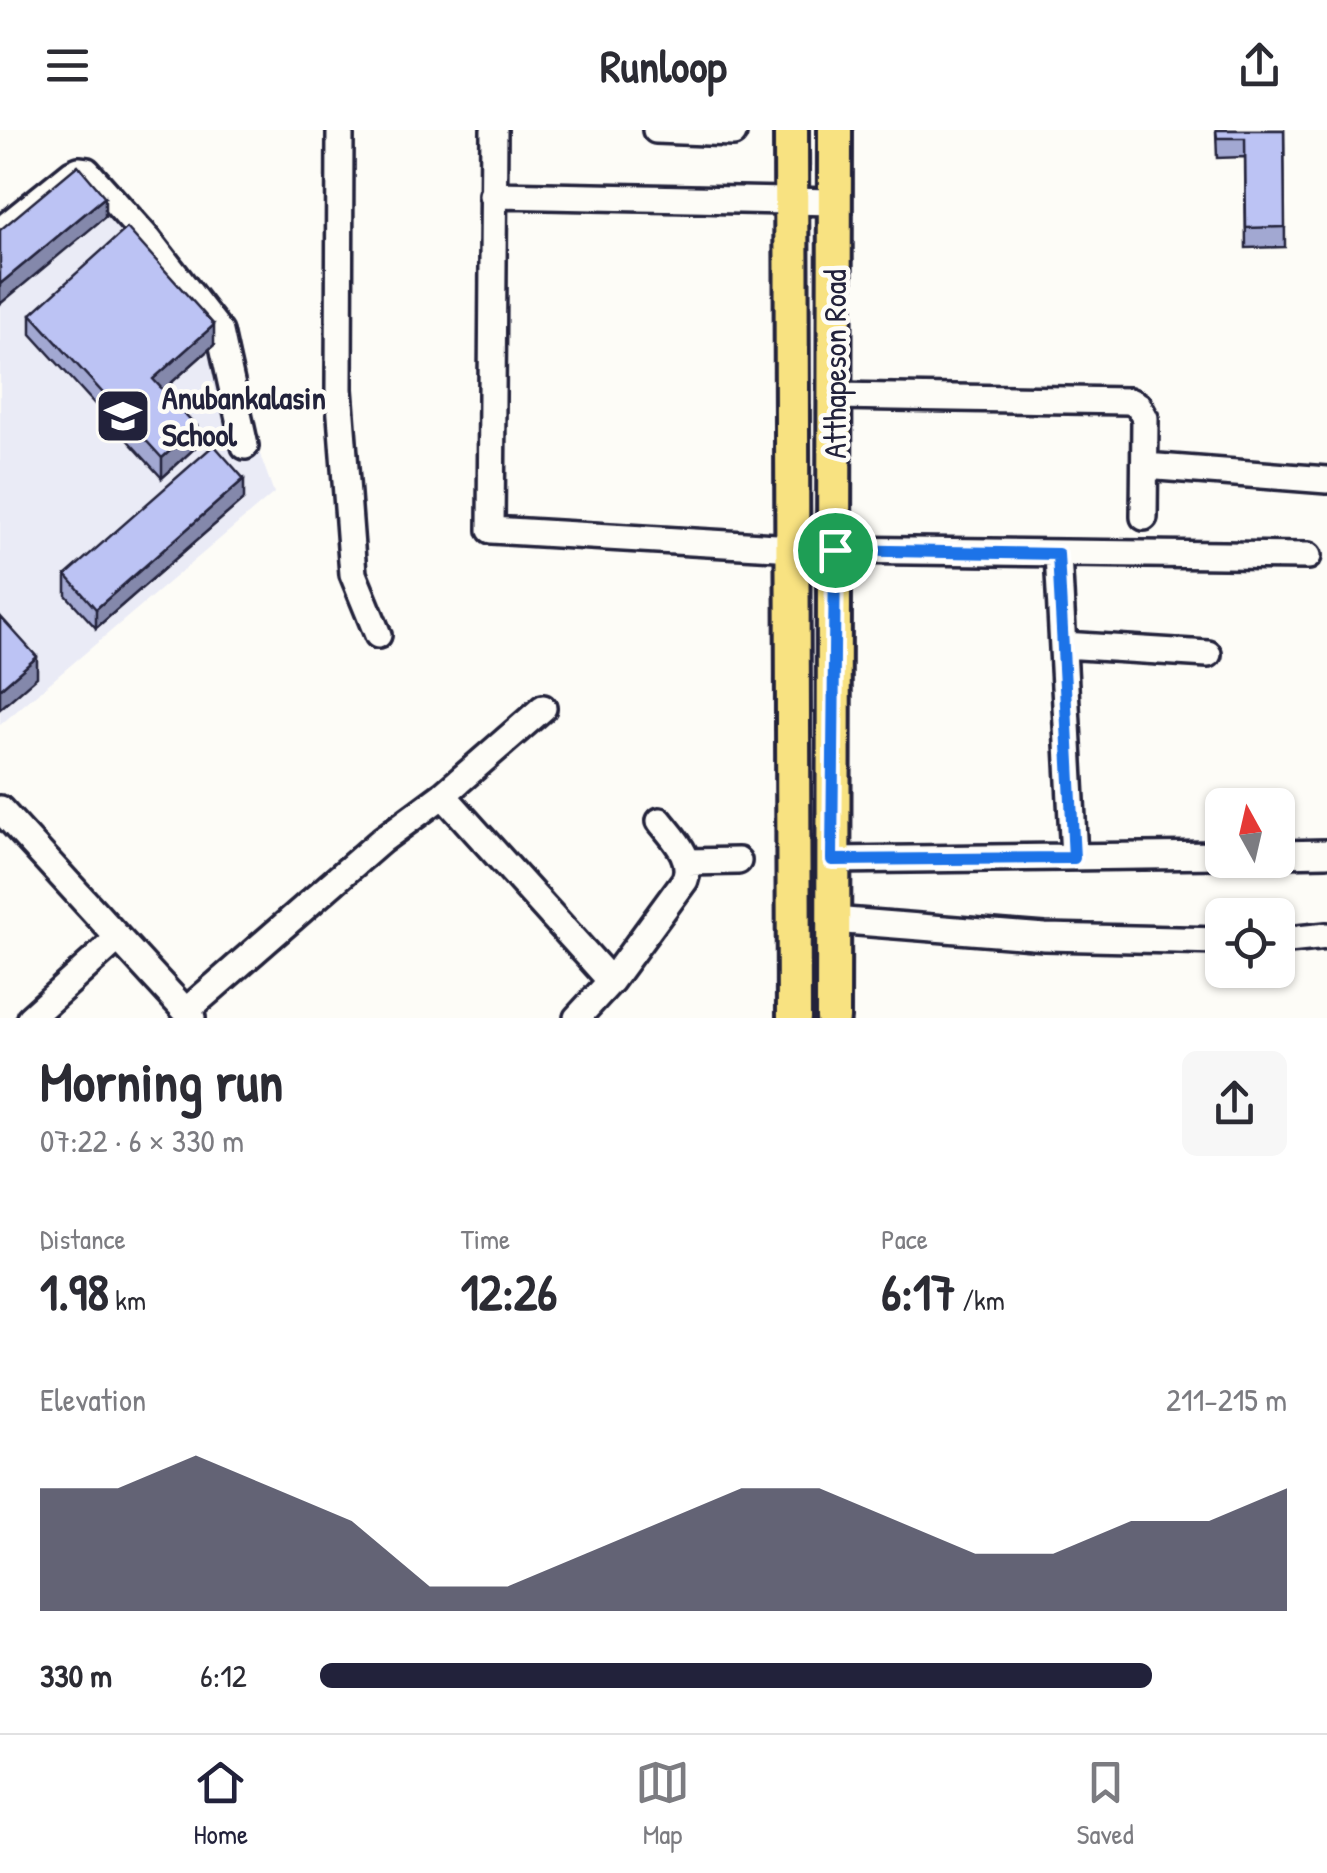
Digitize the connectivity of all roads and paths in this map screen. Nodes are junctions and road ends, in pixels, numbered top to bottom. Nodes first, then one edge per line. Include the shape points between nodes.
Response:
1 (340, 130) edge
2 (494, 130) edge
3 (656, 130) edge
4 (791, 130) edge
5 (835, 130) edge
6 (734, 133) dead end
7 (492, 195) junction
8 (791, 200) junction
9 (835, 202) junction
10 (0, 231) edge
11 (835, 396) junction
12 (245, 446) dead end
13 (1145, 466) junction
14 (1327, 480) edge
15 (1144, 517) dead end
16 (794, 548) junction
17 (835, 550) junction
18 (1058, 554) junction
19 (1308, 556) dead end
20 (378, 635) dead end
21 (1063, 645) junction
22 (1208, 654) dead end
23 (543, 708) dead end
24 (443, 794) junction
25 (0, 809) edge
26 (660, 820) dead end
27 (1327, 853) edge
28 (1295, 854) edge
29 (1205, 855) edge
30 (1074, 858) junction
31 (793, 859) junction
32 (832, 860) junction
33 (738, 861) dead end
34 (688, 862) junction
35 (833, 920) junction
36 (1327, 936) edge
37 (118, 938) junction
38 (1295, 940) edge
39 (1205, 941) edge
40 (611, 982) junction
41 (178, 1012) edge
42 (30, 1018) edge
43 (578, 1018) edge
44 (794, 1018) edge
45 (833, 1018) edge

1 - 20 street via 338,389 352,574
2 - 7 street
3 - 6 street
4 - 8 main road, Atthapeson Road
5 - 9 main road, Atthapeson Road
7 - 8 street
7 - 16 street via 490,530
8 - 9 street
8 - 16 main road, Atthapeson Road
9 - 11 main road, Atthapeson Road
10 - 12 street via 72,174 87,171 220,332
11 - 13 street via 1129,402 1145,418
11 - 17 main road, Atthapeson Road
13 - 14 street
13 - 15 street
16 - 31 main road, Atthapeson Road
17 - 18 street
17 - 32 main road, Atthapeson Road
18 - 19 street
18 - 21 street
21 - 22 street
21 - 30 street
23 - 24 street
24 - 40 street
24 - 41 street
25 - 37 street
26 - 34 street
27 - 28 street
29 - 30 street
30 - 32 street
31 - 32 main road
31 - 44 main road, Atthapeson Road
32 - 35 main road, Atthapeson Road
33 - 34 street
34 - 40 street via 685,880
35 - 39 street
35 - 45 main road, Atthapeson Road
36 - 38 street
37 - 41 street
37 - 42 street
40 - 43 street

